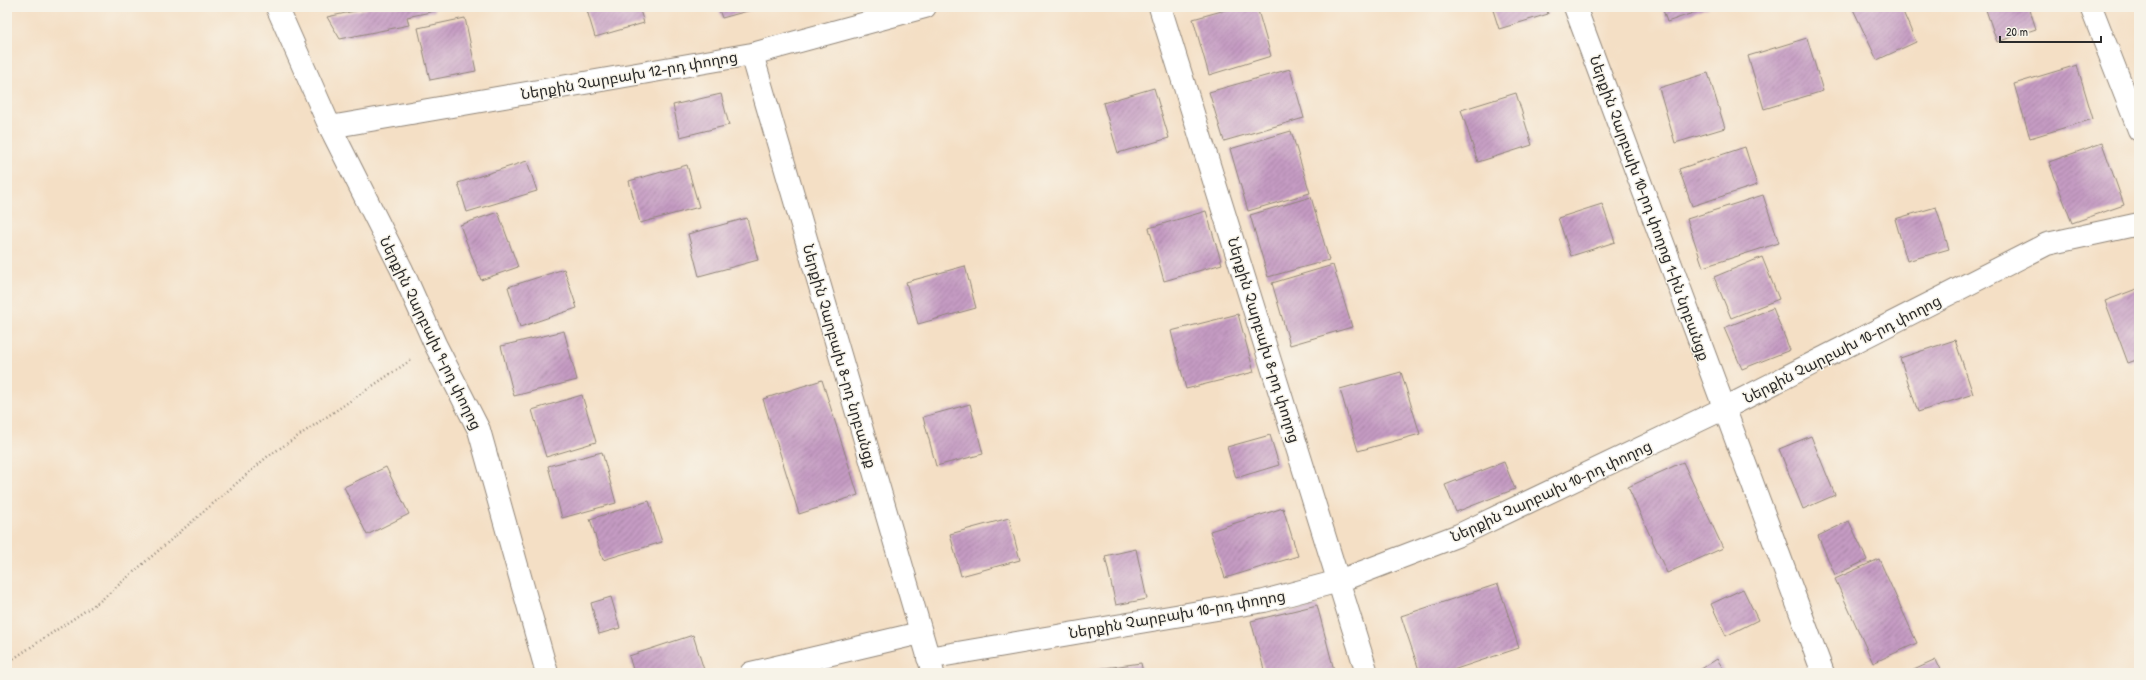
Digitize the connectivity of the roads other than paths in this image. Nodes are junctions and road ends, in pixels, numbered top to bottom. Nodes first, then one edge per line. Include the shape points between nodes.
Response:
1 (277, 7) edge
2 (925, 7) edge
3 (1160, 7) edge
4 (1575, 7) edge
5 (2091, 7) edge
6 (752, 54) junction
7 (330, 127) junction
8 (2139, 130) edge
9 (2139, 224) edge
10 (1725, 408) junction
11 (1339, 581) junction
12 (920, 633) junction
13 (930, 665) edge
14 (547, 673) edge
15 (751, 673) edge
16 (1367, 673) edge
17 (1822, 673) edge

1 - 7 street, Ներքին Չարբախ 9-րդ փողոց
2 - 6 street, Ներքին Չարբախ 12-րդ փողոց
3 - 11 street, Ներքին Չարբախ 8-րդ փողոց
4 - 10 street, Ներքին Չարբախ 10-րդ փողոց 1-ին նրբանցք
5 - 8 street
6 - 7 street, Ներքին Չարբախ 12-րդ փողոց
6 - 12 street, Ներքին Չարբախ 8-րդ նրբանցք
7 - 14 street, Ներքին Չարբախ 9-րդ փողոց via 479,430
9 - 10 street, Ներքին Չարբախ 10-րդ փողոց via 2048,244
10 - 11 street, Ներքին Չարբախ 10-րդ փողոց via 1459,535
10 - 17 street, Ներքին Չարբախ 10-րդ փողոց 1-ին նրբանցք
11 - 13 street, Ներքին Չարբախ 10-րդ փողոց via 1264,601
11 - 16 street, Ներքին Չարբախ 8-րդ փողոց
12 - 13 street, Ներքին Չարբախ 8-րդ նրբանցք
12 - 15 street

